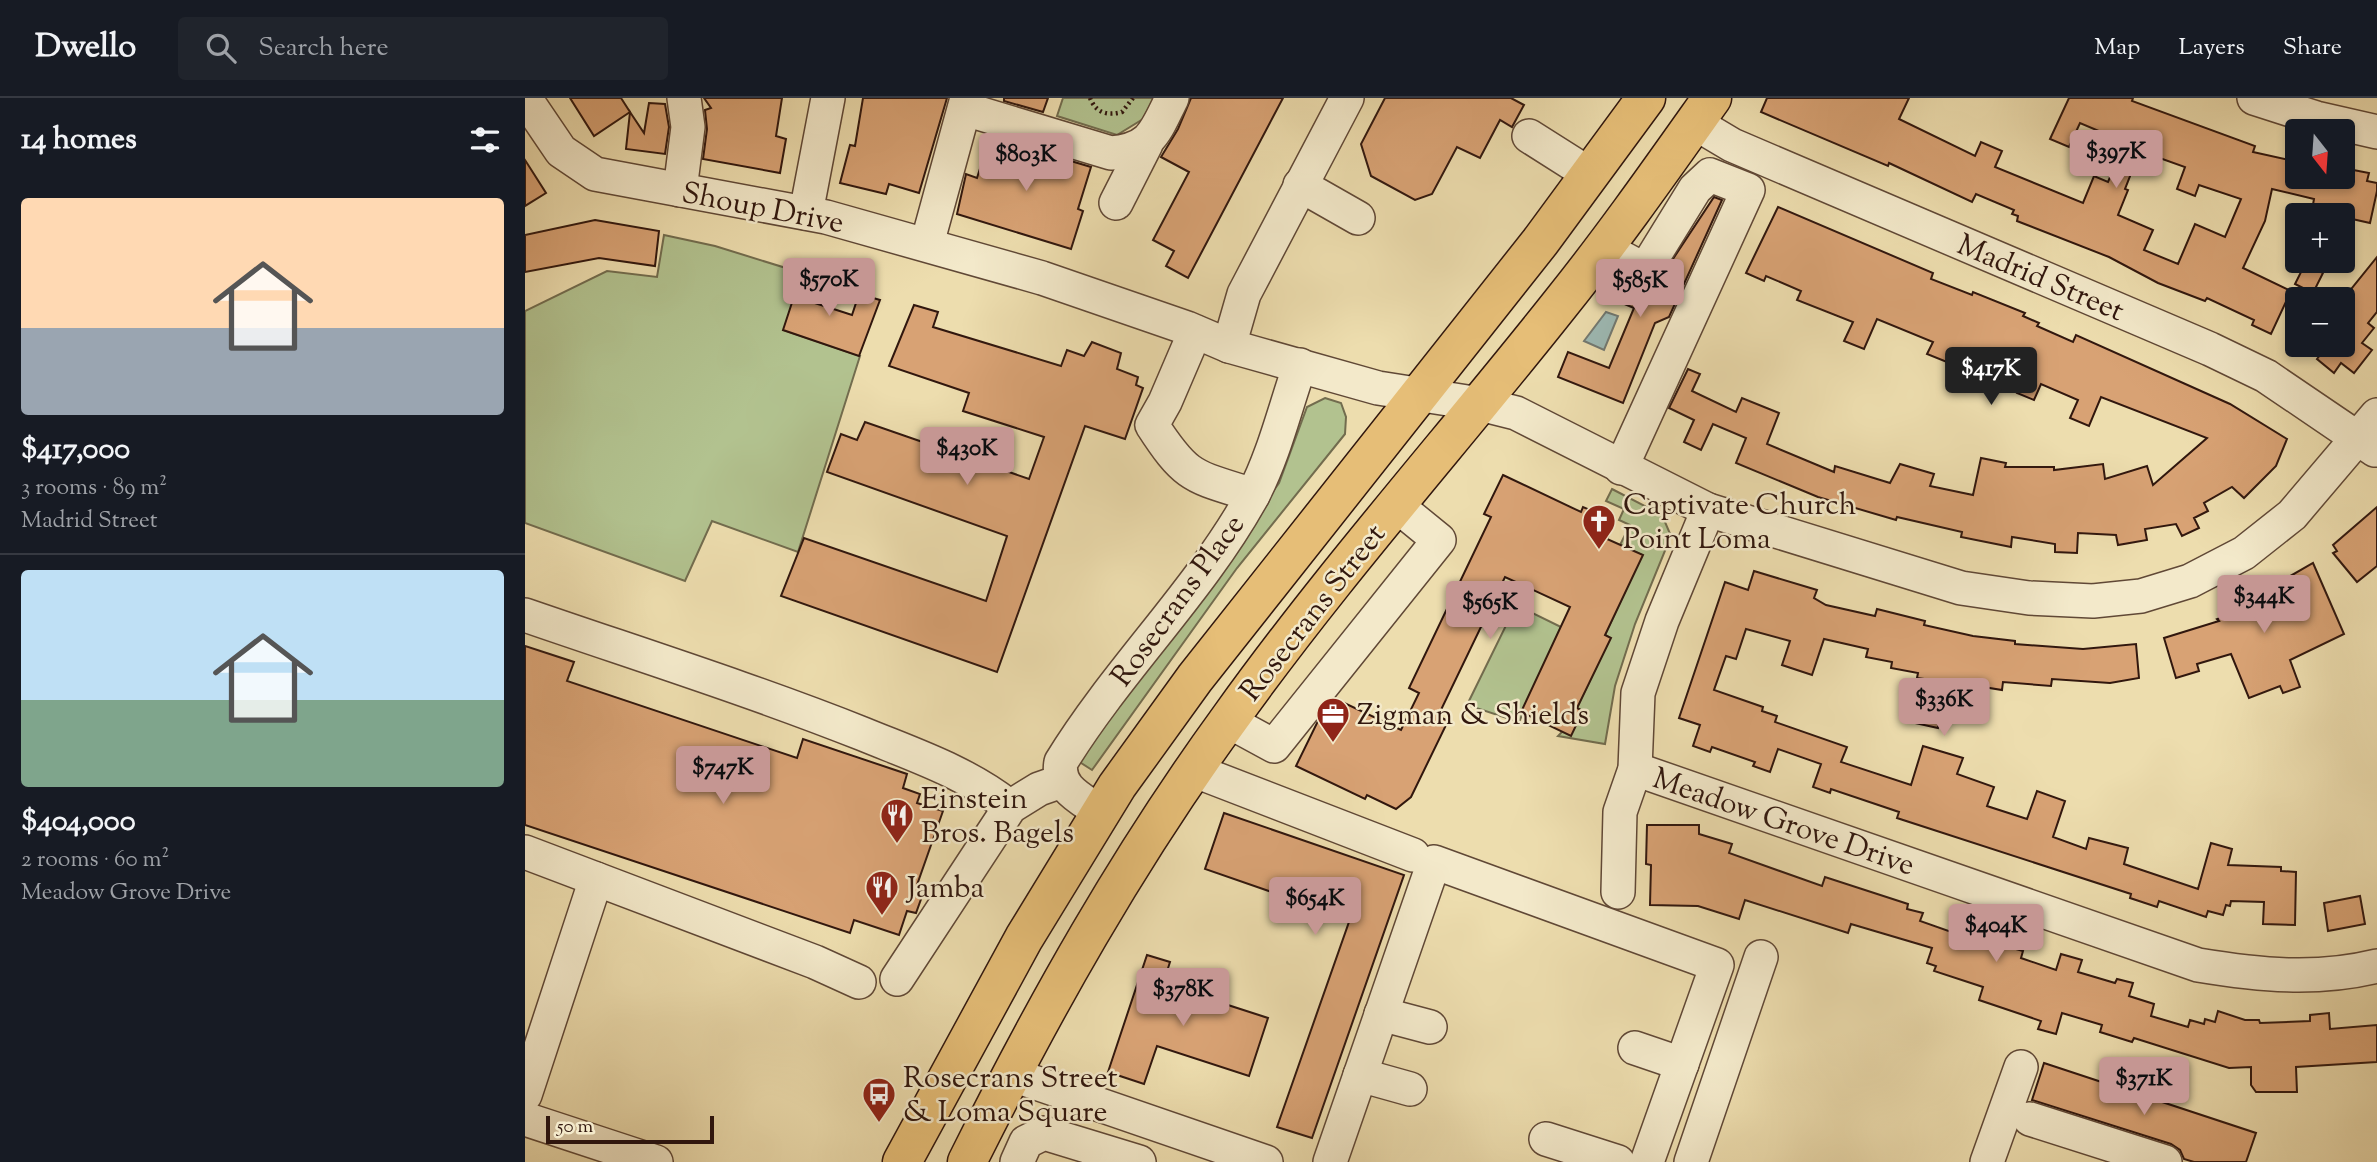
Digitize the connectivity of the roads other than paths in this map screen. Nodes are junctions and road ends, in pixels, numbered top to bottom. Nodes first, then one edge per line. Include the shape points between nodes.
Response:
1 (525, 98) edge
2 (684, 98) edge
3 (828, 98) edge
4 (1172, 98) edge
5 (1347, 98) edge
6 (1646, 98) edge
7 (2254, 98) edge
8 (966, 103) edge
9 (1703, 110) edge
10 (2377, 132) edge
11 (1529, 136) dead end
12 (1146, 144) junction
13 (1590, 174) junction
14 (1300, 185) junction
15 (680, 190) junction
16 (1116, 203) dead end
17 (806, 213) junction
18 (1358, 218) dead end
19 (927, 244) junction
20 (1604, 248) junction
21 (1195, 332) junction
22 (1229, 346) junction
23 (1300, 365) junction
24 (1419, 396) junction
25 (1480, 404) junction
26 (2371, 435) edge
27 (1621, 468) junction
28 (1253, 495) junction
29 (1396, 505) junction
30 (1708, 510) junction
31 (525, 615) edge
32 (1228, 721) junction
33 (1193, 769) junction
34 (1635, 769) junction
35 (1062, 781) junction
36 (1010, 807) junction
37 (1100, 811) junction
38 (525, 852) edge
39 (1413, 855) dead end
40 (596, 879) junction
41 (1618, 892) dead end
42 (1761, 957) dead end
43 (2377, 966) edge
44 (897, 979) dead end
45 (859, 982) dead end
46 (1381, 1014) junction
47 (1430, 1027) dead end
48 (1635, 1048) dead end
49 (1682, 1064) junction
50 (2021, 1067) dead end
51 (1010, 1074) junction
52 (1360, 1075) junction
53 (1410, 1089) dead end
54 (525, 1095) edge
55 (525, 1119) edge
56 (2030, 1119) dead end
57 (1156, 1125) junction
58 (1546, 1139) dead end
59 (2078, 1149) edge
60 (656, 1162) edge
61 (902, 1162) edge
62 (967, 1162) edge
63 (1017, 1162) edge
64 (1140, 1162) edge
65 (1266, 1162) edge
66 (1329, 1162) edge
67 (1618, 1162) edge
68 (1647, 1162) edge
69 (1691, 1162) edge
70 (1987, 1162) edge
71 (2165, 1162) edge

1 - 15 street, Shoup Drive via 555,143 577,165 606,178
2 - 15 street via 688,127
3 - 17 street
4 - 12 street
5 - 14 street
6 - 13 main road, Rosecrans Street
7 - 10 street
8 - 12 street via 1111,153
8 - 19 street
9 - 20 main road, Rosecrans Street
9 - 26 street, Madrid Street via 1732,145 2210,349
11 - 13 street
12 - 16 street
13 - 24 main road, Rosecrans Street
14 - 18 street
14 - 22 street via 1244,294
15 - 17 street, Shoup Drive
17 - 19 street, Shoup Drive
19 - 21 street, Shoup Drive via 1042,278
20 - 25 main road, Rosecrans Street
20 - 27 street via 1644,270 1695,189 1710,175 1748,190
21 - 22 street, Shoup Drive
21 - 28 street via 1152,425 1174,459 1192,476
22 - 23 street, Shoup Drive
23 - 24 street, Shoup Drive
23 - 28 street, Rosecrans Place
24 - 25 street, Shoup Drive
24 - 37 main road, Rosecrans Street via 1195,678
25 - 27 street, Shoup Drive via 1516,413
25 - 29 main road, Rosecrans Street
26 - 30 street, Shoup Drive via 2292,515 2244,553 2190,581 2141,596 2093,601 1961,588
27 - 30 street, Shoup Drive
28 - 35 street, Rosecrans Place via 1072,745 1061,762
29 - 32 main road, Rosecrans Street
29 - 32 street via 1439,540 1274,746
30 - 34 street via 1638,693
31 - 36 street via 803,710 957,772
32 - 33 main road, Rosecrans Street
33 - 39 street
33 - 51 main road, Rosecrans Street via 1093,926
34 - 41 street via 1620,812
34 - 43 street, Meadow Grove Drive via 2198,965 2315,977
35 - 36 street via 1038,789
35 - 37 street
36 - 44 street
37 - 61 main road, Rosecrans Street via 1001,978
38 - 40 street
40 - 45 street
40 - 54 street
42 - 69 street
46 - 47 street
46 - 49 street via 1434,862 1717,965
46 - 52 street
48 - 49 street
49 - 68 street
50 - 70 street
51 - 57 street
51 - 62 main road, Rosecrans Street
52 - 53 street
52 - 66 street
55 - 60 street
56 - 59 street
57 - 64 street
57 - 65 street
58 - 67 street
59 - 71 street
63 - 64 street via 1026,1142 1044,1132

